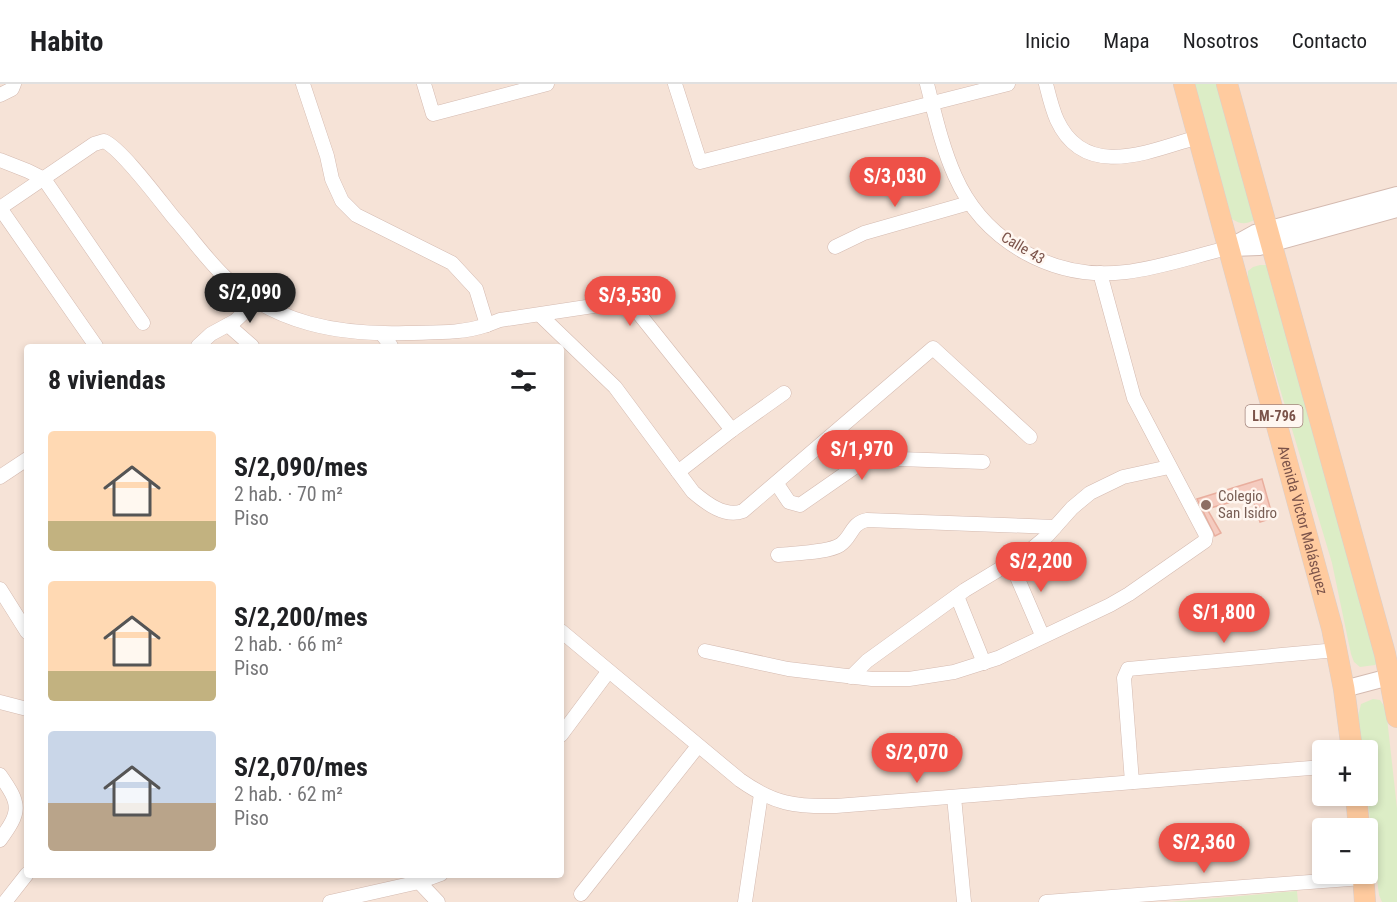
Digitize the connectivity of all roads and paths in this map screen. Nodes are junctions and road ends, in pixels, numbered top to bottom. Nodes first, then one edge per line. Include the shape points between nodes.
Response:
1 (14, 84) edge
2 (303, 84) edge
3 (424, 84) edge
4 (547, 84) edge
5 (675, 84) edge
6 (927, 84) edge
7 (1008, 84) edge
8 (1046, 84) edge
9 (1184, 84) edge
10 (1227, 84) edge
11 (0, 95) edge
12 (932, 103) junction
13 (1198, 137) junction
14 (0, 160) edge
15 (44, 179) junction
16 (1397, 195) edge
17 (969, 202) junction
18 (0, 208) edge
19 (1397, 209) edge
20 (1269, 236) junction
21 (835, 247) dead end
22 (1228, 248) junction
23 (1100, 273) junction
24 (256, 301) junction
25 (540, 315) junction
26 (143, 323) dead end
27 (228, 325) junction
28 (487, 325) junction
29 (382, 333) junction
30 (95, 344) edge
31 (200, 344) edge
32 (250, 344) edge
33 (390, 344) edge
34 (784, 393) dead end
35 (732, 430) junction
36 (1030, 437) dead end
37 (24, 461) edge
38 (983, 462) dead end
39 (1169, 467) junction
40 (678, 472) junction
41 (0, 477) edge
42 (777, 484) junction
43 (1055, 527) junction
44 (778, 555) dead end
45 (1011, 563) junction
46 (0, 589) edge
47 (957, 596) junction
48 (24, 627) edge
49 (564, 634) edge
50 (1042, 635) junction
51 (1337, 650) junction
52 (705, 651) dead end
53 (984, 663) junction
54 (608, 672) junction
55 (851, 676) junction
56 (1394, 676) edge
57 (1344, 689) junction
58 (0, 702) edge
59 (24, 708) edge
60 (1397, 717) edge
61 (564, 731) edge
62 (1351, 740) edge
63 (699, 746) junction
64 (1312, 768) edge
65 (0, 775) edge
66 (1132, 782) junction
67 (761, 794) junction
68 (954, 797) junction
69 (0, 840) edge
70 (24, 878) edge
71 (430, 878) edge
72 (1312, 880) edge
73 (419, 882) junction
74 (1364, 884) edge
75 (581, 894) dead end
76 (350, 900) edge
77 (1079, 901) edge
78 (5, 902) edge
79 (330, 902) edge
80 (438, 902) edge
81 (745, 902) edge
82 (964, 902) edge
83 (1046, 902) edge
84 (1365, 902) edge

1 - 11 street
2 - 28 street via 334,187 342,201 356,215 452,263 476,289
3 - 4 street via 433,114
5 - 12 street via 700,162
6 - 12 street, Calle 43
7 - 12 street
8 - 13 street via 1063,131 1076,146 1095,155 1133,155
9 - 13 main road, Avenida Victor Malásquez / LM-796
10 - 20 main road, LM-796
12 - 17 street, Calle 43 via 949,161
13 - 22 main road, Avenida Victor Malásquez / LM-796
14 - 15 street
15 - 18 street
15 - 24 street via 94,144 107,142 223,276
15 - 26 street
16 - 20 street
17 - 21 street via 864,233
17 - 23 street, Calle 43 via 994,231 1024,253 1061,268
18 - 30 street
19 - 20 street
20 - 22 street via 1259,247
20 - 56 main road, LM-796
22 - 23 street, Calle 43 via 1140,270
22 - 51 main road, Avenida Victor Malásquez / LM-796
23 - 39 street via 1134,398
24 - 27 street
24 - 29 street via 300,321
25 - 28 street
25 - 35 street via 613,303 632,305
25 - 40 street via 615,387
27 - 31 street
27 - 32 street
28 - 29 street via 459,332
29 - 33 street
34 - 35 street
35 - 40 street
36 - 42 street via 933,348
37 - 41 street
38 - 42 street via 872,458 800,505 789,502
39 - 43 street via 1123,477 1100,487
39 - 50 street via 1206,536 1205,542 1129,594
40 - 42 street via 705,502 728,512 743,511
43 - 44 street via 867,520 856,524 836,547
43 - 45 street
45 - 47 street
45 - 50 street
46 - 48 street
47 - 53 street
47 - 55 street
49 - 54 street
50 - 53 street
51 - 57 main road, Avenida Victor Malásquez / LM-796
51 - 66 street via 1128,669 1124,678
52 - 55 street via 760,665
53 - 55 street via 924,678
54 - 61 street
54 - 63 street
56 - 57 street
56 - 60 main road, LM-796
57 - 62 main road, Avenida Victor Malásquez / LM-796
58 - 59 street
63 - 67 street
63 - 75 street
64 - 66 street
65 - 69 street via 11,791 16,813
66 - 68 street
67 - 68 street via 807,807
67 - 81 street
68 - 82 street
70 - 78 street
71 - 73 street
72 - 77 street
73 - 76 street
73 - 80 street
74 - 84 main road
76 - 79 street
77 - 83 street

